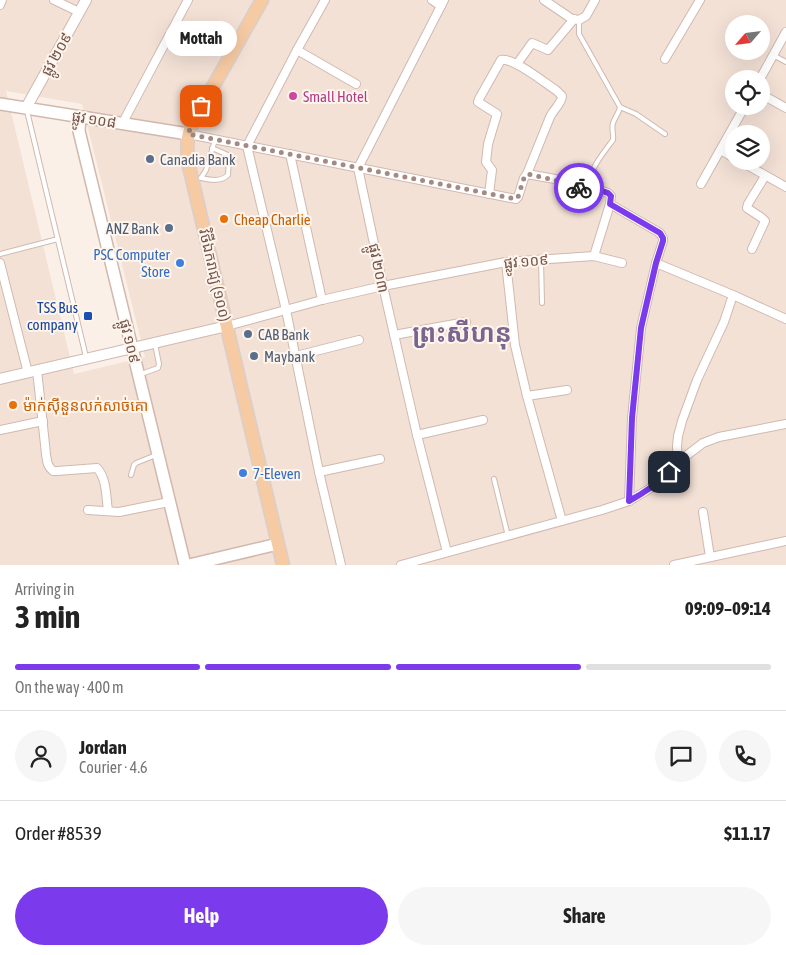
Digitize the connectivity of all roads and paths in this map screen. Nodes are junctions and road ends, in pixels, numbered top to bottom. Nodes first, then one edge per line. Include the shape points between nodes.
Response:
1 (2, 0) edge
2 (54, 0) edge
3 (86, 0) edge
4 (188, 0) edge
5 (262, 0) edge
6 (325, 0) edge
7 (432, 0) edge
8 (544, 0) edge
9 (596, 0) edge
10 (700, 0) edge
11 (443, 3) edge
12 (0, 5) edge
13 (79, 12) junction
14 (577, 20) junction
15 (786, 32) edge
16 (782, 47) edge
17 (297, 50) junction
18 (773, 55) junction
19 (665, 59) dead end
20 (786, 62) edge
21 (517, 64) junction
22 (765, 70) edge
23 (356, 84) dead end
24 (770, 99) edge
25 (0, 104) edge
26 (620, 107) junction
27 (26, 108) junction
28 (786, 108) edge
29 (740, 115) edge
30 (80, 117) junction
31 (122, 124) junction
32 (188, 134) junction
33 (665, 134) dead end
34 (215, 139) junction
35 (247, 146) junction
36 (212, 148) junction
37 (721, 150) junction
38 (725, 152) edge
39 (290, 154) junction
40 (358, 168) junction
41 (756, 170) edge
42 (527, 174) junction
43 (766, 176) junction
44 (197, 181) junction
45 (701, 184) dead end
46 (588, 186) junction
47 (786, 187) edge
48 (489, 194) junction
49 (610, 204) junction
50 (58, 239) junction
51 (752, 249) dead end
52 (0, 254) edge
53 (594, 256) junction
54 (541, 260) junction
55 (506, 262) junction
56 (0, 263) edge
57 (622, 263) dead end
58 (656, 263) junction
59 (382, 286) junction
60 (733, 295) junction
61 (9, 297) junction
62 (0, 299) edge
63 (322, 300) junction
64 (542, 303) dead end
65 (286, 310) junction
66 (786, 319) edge
67 (466, 322) dead end
68 (227, 326) junction
69 (394, 335) junction
70 (359, 340) dead end
71 (154, 343) junction
72 (132, 348) junction
73 (296, 356) junction
74 (86, 359) junction
75 (32, 372) junction
76 (138, 374) junction
77 (0, 379) edge
78 (567, 390) dead end
79 (527, 396) junction
80 (483, 420) dead end
81 (43, 421) junction
82 (786, 424) edge
83 (0, 430) edge
84 (417, 435) junction
85 (158, 454) junction
86 (380, 459) dead end
87 (678, 462) junction
88 (319, 472) junction
89 (131, 476) dead end
90 (494, 479) dead end
91 (629, 501) junction
92 (170, 502) junction
93 (88, 510) dead end
94 (108, 511) junction
95 (703, 512) dead end
96 (562, 521) junction
97 (508, 536) junction
98 (786, 542) edge
99 (278, 544) junction
100 (447, 552) junction
101 (710, 558) junction
102 (197, 564) edge
103 (185, 565) edge
104 (283, 565) edge
105 (341, 565) edge
106 (401, 565) edge
107 (674, 565) edge

1 - 12 street
2 - 13 street
3 - 13 street, ផ្លូវ ២០៩
4 - 31 street
5 - 32 main road, វិថីឯករាជ្យ (១០០)
6 - 17 street
7 - 11 street
8 - 14 street
9 - 14 street via 586,16
10 - 19 street
11 - 40 street
13 - 27 street, ផ្លូវ ២០៩
14 - 21 street via 548,50 532,43
14 - 26 lane via 578,34
15 - 16 street
16 - 18 street
17 - 23 street
17 - 35 street
18 - 20 lane
18 - 22 street
21 - 42 street via 562,96
21 - 48 street via 501,60 478,102 497,114 486,162 492,170
24 - 28 street
25 - 27 main road, ផ្លូវ ១០៨
26 - 33 lane
26 - 46 lane via 612,125 613,140 591,174
27 - 30 main road, ផ្លូវ ១០៨
27 - 50 lane
29 - 37 street
30 - 31 main road, ផ្លូវ ១០៨
30 - 72 main road, ផ្លូវ ១០៩ via 79,131
31 - 32 main road, ផ្លូវ ១០៨
32 - 34 street
32 - 44 main road, វិថីឯករាជ្យ (១០០) via 188,162
34 - 35 street
34 - 36 lane
35 - 39 street
35 - 65 street
36 - 44 lane via 206,170
36 - 44 lane via 228,155 228,175
37 - 38 street
37 - 45 street
39 - 40 street
39 - 63 street
40 - 48 street
40 - 59 street, ផ្លូវ ២០៣
41 - 43 street
42 - 46 street via 583,189
42 - 48 street via 517,198
43 - 47 street
43 - 51 street via 747,208 765,221
44 - 68 main road, វិថីឯករាជ្យ (១០០)
46 - 49 street via 610,195
49 - 53 street
49 - 58 street via 660,233 663,241
50 - 52 lane
50 - 74 lane
53 - 54 street, ផ្លូវ ១០៩
53 - 57 street, ផ្លូវ ១០៩
54 - 55 street, ផ្លូវ ១០៩
54 - 64 lane
55 - 59 street, ផ្លូវ ១០៩
55 - 79 street via 516,345
56 - 61 street
58 - 60 street
58 - 91 street via 641,328 632,418
59 - 63 street, ផ្លូវ ១០៩
59 - 69 street, ផ្លូវ ២០៣
60 - 66 street
60 - 87 street via 682,421 677,446
61 - 62 street
61 - 75 street
63 - 65 street, ផ្លូវ ១០៩
65 - 68 street, ផ្លូវ ១០៩
65 - 73 street
67 - 69 street
68 - 71 street
68 - 99 main road, វិថីឯករាជ្យ (១០០)
69 - 84 street, ផ្លូវ ២០៣
70 - 73 street
71 - 72 street
71 - 76 lane via 158,368
72 - 74 street
72 - 76 main road, ផ្លូវ ១០៩
73 - 88 street
74 - 75 street
75 - 77 street
75 - 81 street
76 - 85 main road, ផ្លូវ ១០៩
78 - 79 street
79 - 96 street
80 - 84 street
81 - 83 street
81 - 94 street via 49,467 53,471 97,468 104,480
82 - 87 street via 719,437 703,443
84 - 100 street, ផ្លូវ ២០៣
85 - 89 lane via 136,462
85 - 92 main road, ផ្លូវ ១០៩
86 - 88 street
87 - 91 street via 659,482
88 - 105 street
90 - 97 lane
91 - 96 street
92 - 94 street via 119,512
92 - 103 main road, ផ្លូវ ១០៩
93 - 94 street
95 - 101 street
96 - 97 street
97 - 100 street
98 - 101 street
99 - 102 main road
99 - 104 main road, វិថីឯករាជ្យ (១០០)
100 - 106 street
101 - 107 street

